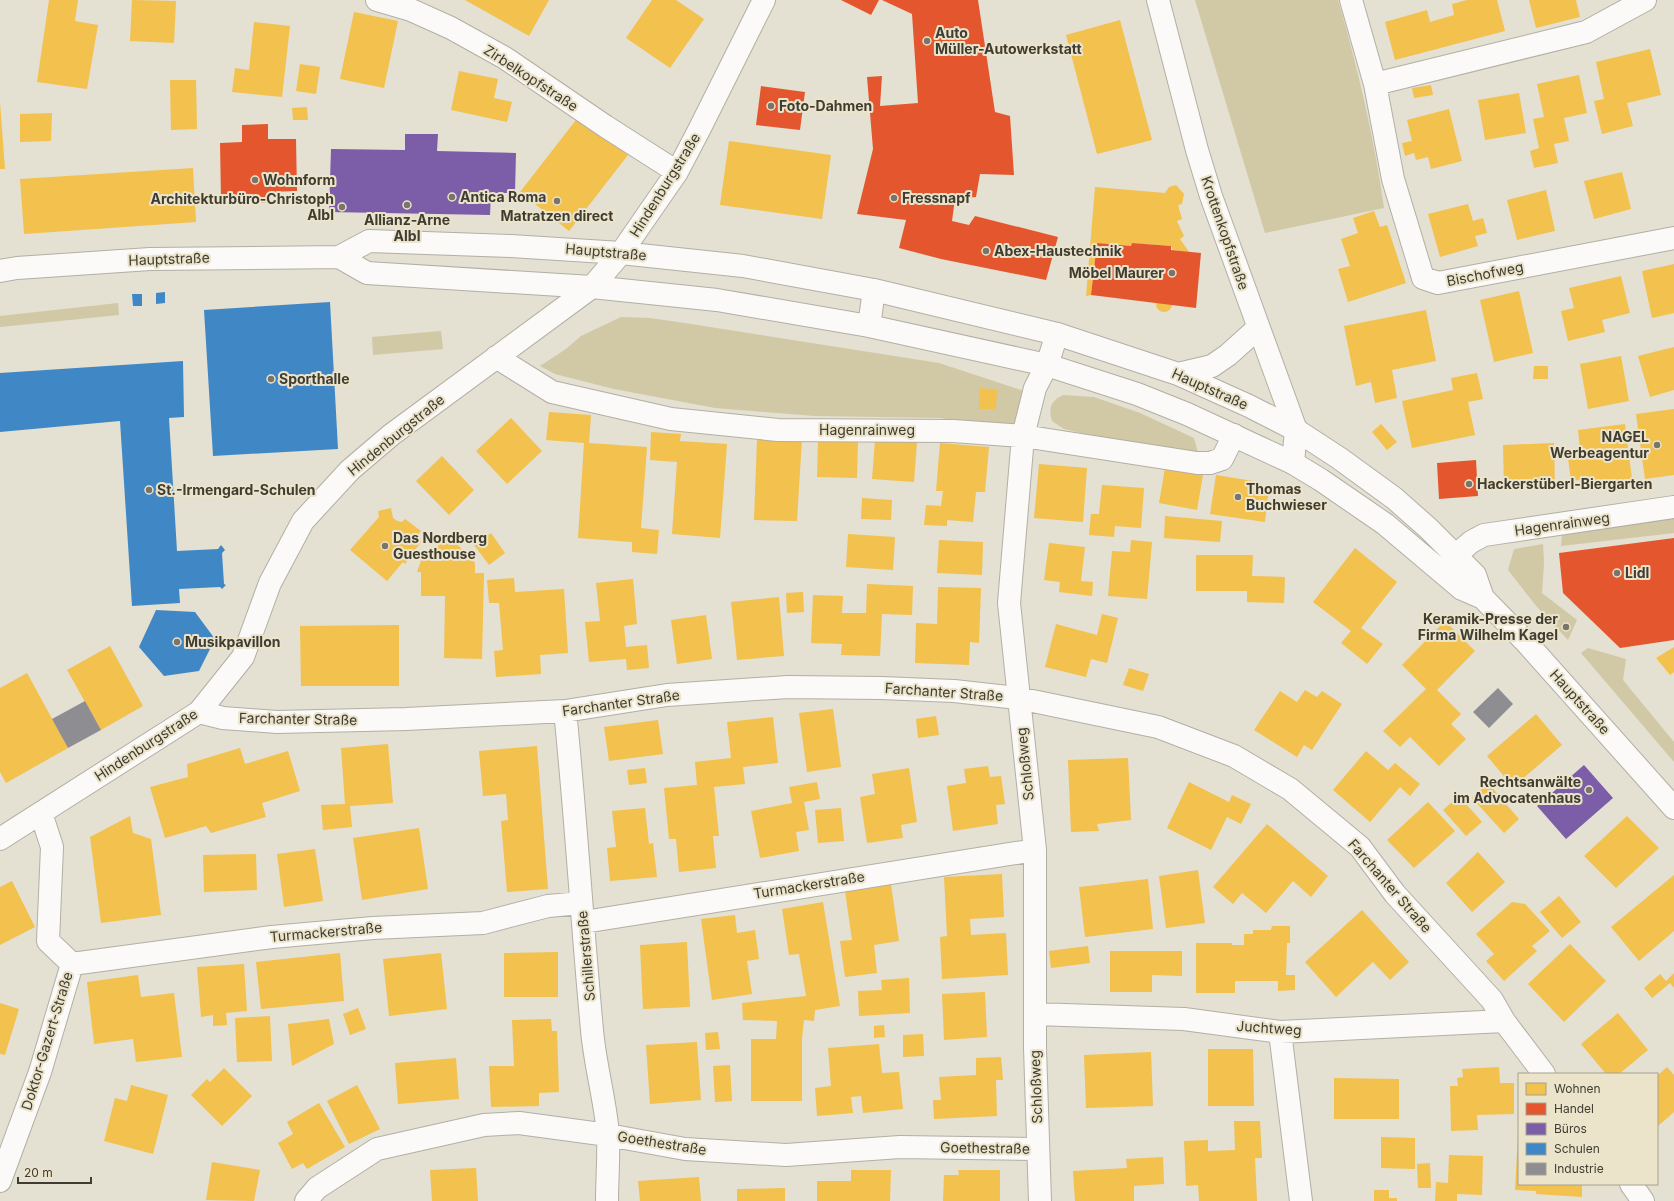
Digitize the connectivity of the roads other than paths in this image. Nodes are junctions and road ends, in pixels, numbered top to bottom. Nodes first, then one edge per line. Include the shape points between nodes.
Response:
1 (377, 0) edge
2 (764, 0) edge
3 (1158, 0) edge
4 (1351, 0) edge
5 (1645, 0) edge
6 (1375, 84) junction
7 (676, 172) junction
8 (1674, 238) edge
9 (621, 253) junction
10 (339, 257) junction
11 (0, 271) edge
12 (592, 287) junction
13 (874, 290) junction
14 (869, 326) junction
15 (1258, 328) junction
16 (1057, 334) junction
17 (496, 357) junction
18 (1047, 365) junction
19 (1178, 374) junction
20 (1296, 430) junction
21 (1234, 435) junction
22 (1023, 436) junction
23 (1293, 463) junction
24 (1674, 507) edge
25 (1456, 555) junction
26 (1483, 598) junction
27 (1018, 698) junction
28 (565, 711) junction
29 (199, 712) junction
30 (1674, 808) edge
31 (42, 813) junction
32 (0, 839) edge
33 (1035, 850) junction
34 (582, 913) junction
35 (72, 964) junction
36 (1035, 1014) junction
37 (1504, 1021) junction
38 (1280, 1032) junction
39 (1543, 1073) edge
40 (608, 1135) junction
41 (1038, 1149) junction
42 (0, 1181) edge
43 (1632, 1185) edge
44 (306, 1201) edge
45 (607, 1201) edge
46 (1040, 1201) edge
47 (1302, 1201) edge
48 (1643, 1201) edge

1 - 7 street, Zirbelkopfstraße via 412,10 505,58
2 - 7 street, Hindenburgstraße
3 - 15 street, Krottenkopfstraße via 1197,150
4 - 6 street, Bischofweg
5 - 6 street via 1586,32
6 - 8 street, Bischofweg via 1393,179 1423,278 1438,283
7 - 9 street, Hindenburgstraße
9 - 10 street, Hauptstraße via 369,241
9 - 12 street, Hindenburgstraße
9 - 13 street, Hauptstraße via 743,266
10 - 11 street, Hauptstraße via 139,260
10 - 12 street, Hauptstraße via 367,274
12 - 14 street, Hauptstraße via 717,300
12 - 17 street, Hindenburgstraße
13 - 14 street
13 - 16 street, Hauptstraße
14 - 18 street, Hauptstraße
15 - 19 street via 1212,366
15 - 20 street, Krottenkopfstraße
16 - 18 street, Schloßweg
16 - 19 street, Hauptstraße
17 - 22 street, Hagenrainweg via 552,392 671,419 778,430 953,431
17 - 29 street, Hindenburgstraße via 360,461 303,521 270,583 243,657
18 - 21 street, Hauptstraße via 1137,394
18 - 22 street, Schloßweg via 1035,388
19 - 20 street, Hauptstraße
20 - 23 street, Krottenkopfstraße
20 - 25 street, Hauptstraße via 1394,498
21 - 22 street, Hagenrainweg via 1222,459 1210,463
21 - 23 street, Hauptstraße
22 - 27 street, Schloßweg via 1009,603
23 - 26 street, Hauptstraße via 1385,524 1462,589
24 - 25 street, Hagenrainweg via 1484,535
25 - 26 street, Hauptstraße via 1475,575
26 - 30 street, Hauptstraße via 1525,641
27 - 28 street, Farchanter Straße via 954,691 788,687 667,695
27 - 33 street, Schloßweg
27 - 37 street, Farchanter Straße via 1158,728 1234,756 1290,789 1360,847 1395,894 1492,1000
28 - 29 street, Farchanter Straße via 277,722 223,718
28 - 34 street, Schillerstraße
29 - 31 street, Hindenburgstraße
31 - 32 street, Hindenburgstraße
31 - 35 street, Doktor-Gazert-Straße via 52,847 48,941
33 - 34 street, Turmackerstraße
33 - 36 street, Schloßweg
34 - 35 street, Turmackerstraße via 548,906 483,923 272,936
34 - 40 street, Schillerstraße via 592,1031
35 - 42 street, Doktor-Gazert-Straße via 40,1072
36 - 38 street, Juchtweg via 1184,1019
36 - 41 street, Schloßweg
37 - 38 street, Juchtweg
37 - 39 street, Farchanter Straße
38 - 47 street
40 - 41 street, Goethestraße via 685,1149 786,1155 900,1147
40 - 44 street, Goethestraße via 519,1123 498,1124 377,1148 317,1188
40 - 45 street, Schillerstraße
41 - 46 street, Schloßweg
43 - 48 street

